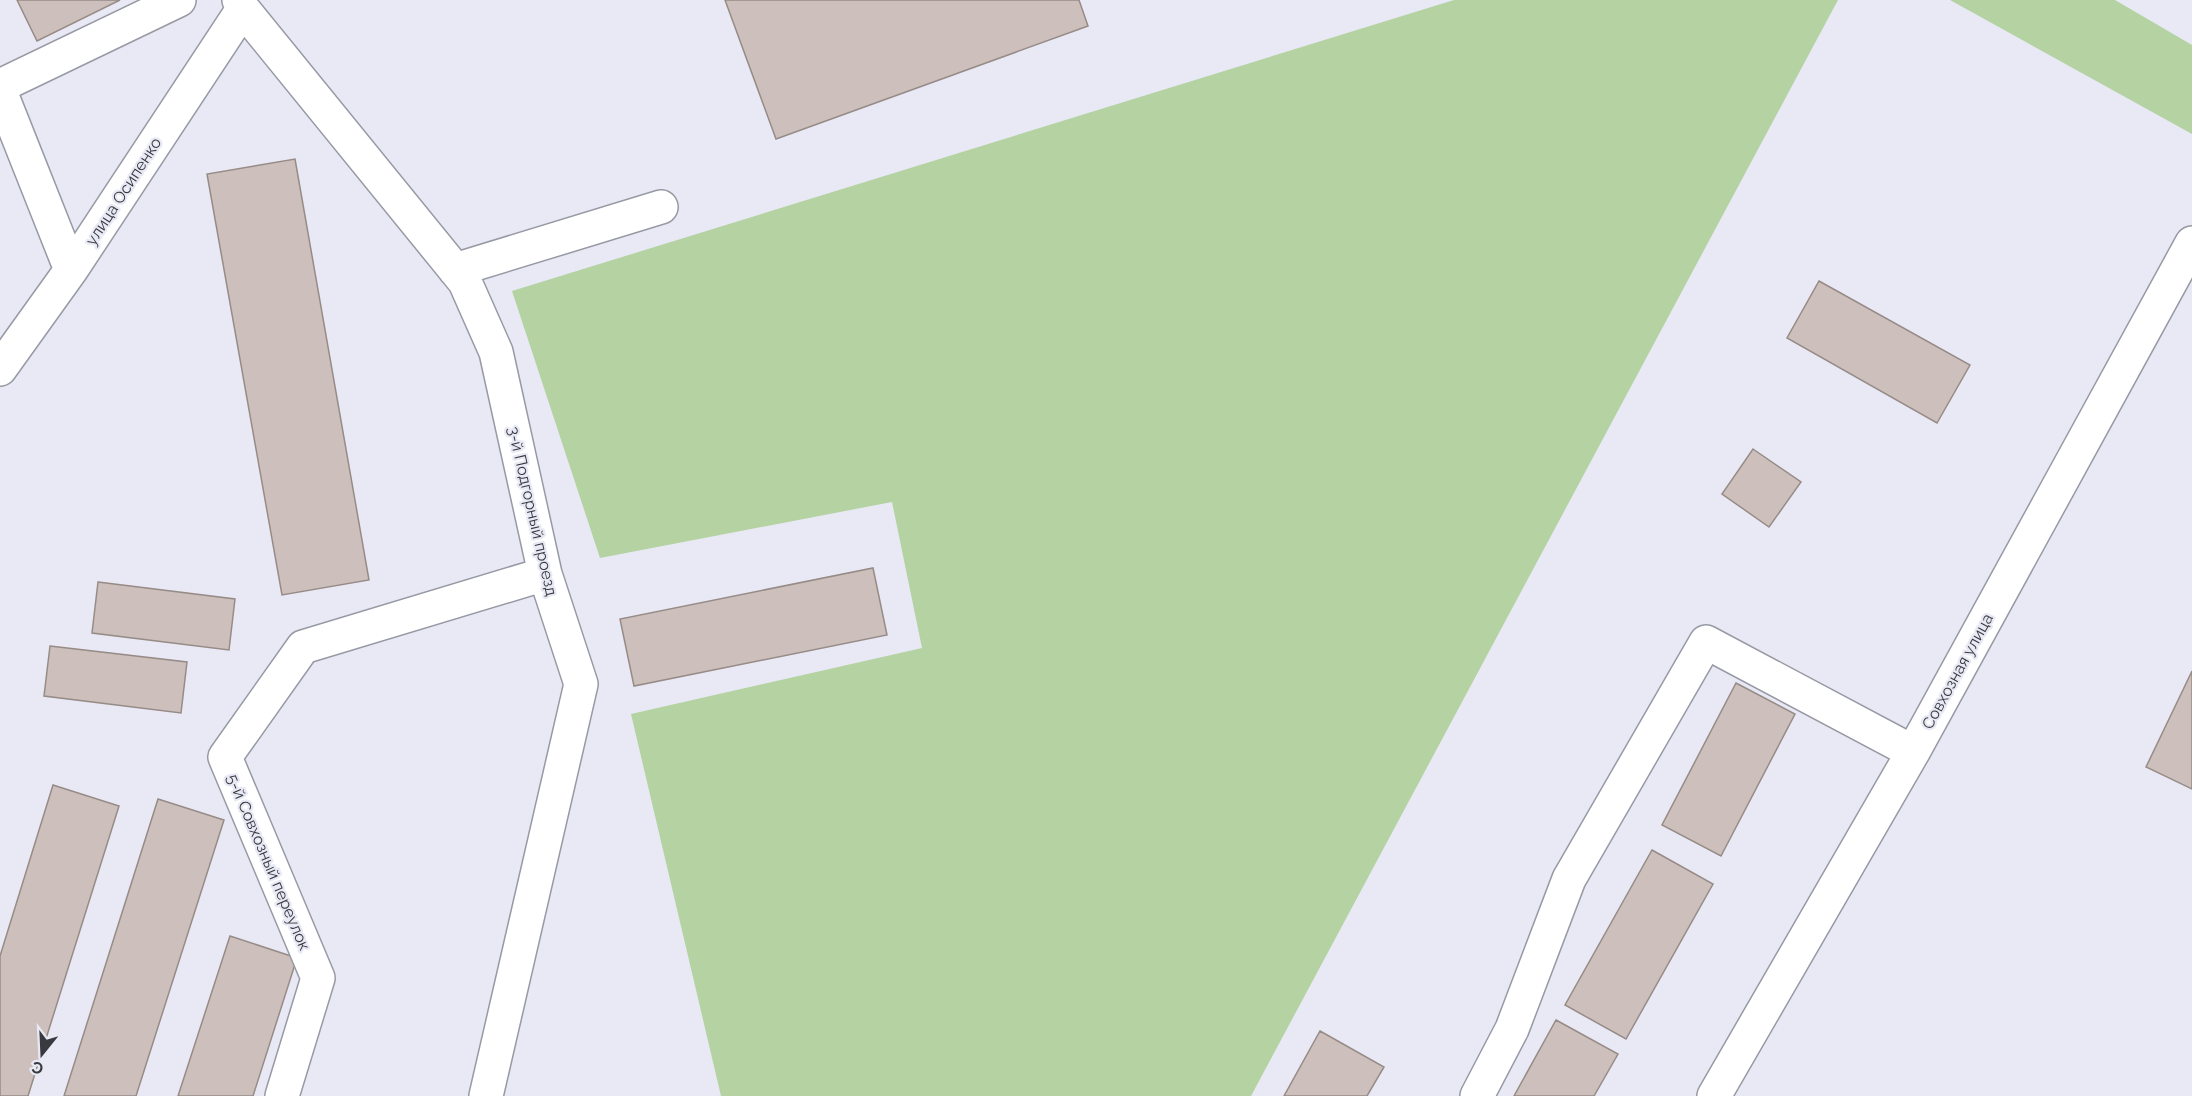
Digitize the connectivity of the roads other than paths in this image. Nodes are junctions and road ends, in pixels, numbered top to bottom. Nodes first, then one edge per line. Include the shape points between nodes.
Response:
1 (179, 0) edge
2 (241, 5) edge
3 (0, 86) edge
4 (0, 91) edge
5 (661, 207) dead end
6 (2192, 243) edge
7 (71, 270) junction
8 (455, 270) junction
9 (0, 369) edge
10 (544, 574) junction
11 (1913, 752) junction
12 (282, 1096) edge
13 (486, 1096) edge
14 (1478, 1096) edge
15 (1714, 1096) edge

1 - 3 street
2 - 7 street, улица Осипенко
2 - 8 street, 3-й Подгорный проезд
4 - 7 street
5 - 8 street
6 - 11 street, Совхозная улица
7 - 9 street, улица Осипенко
8 - 10 street, 3-й Подгорный проезд via 465,282 496,352
10 - 12 street, 5-й Совхозный переулок via 303,647 225,756 318,978
10 - 13 street, 3-й Подгорный проезд via 581,684
11 - 14 street via 1706,642 1569,879 1512,1029
11 - 15 street, Совхозная улица

